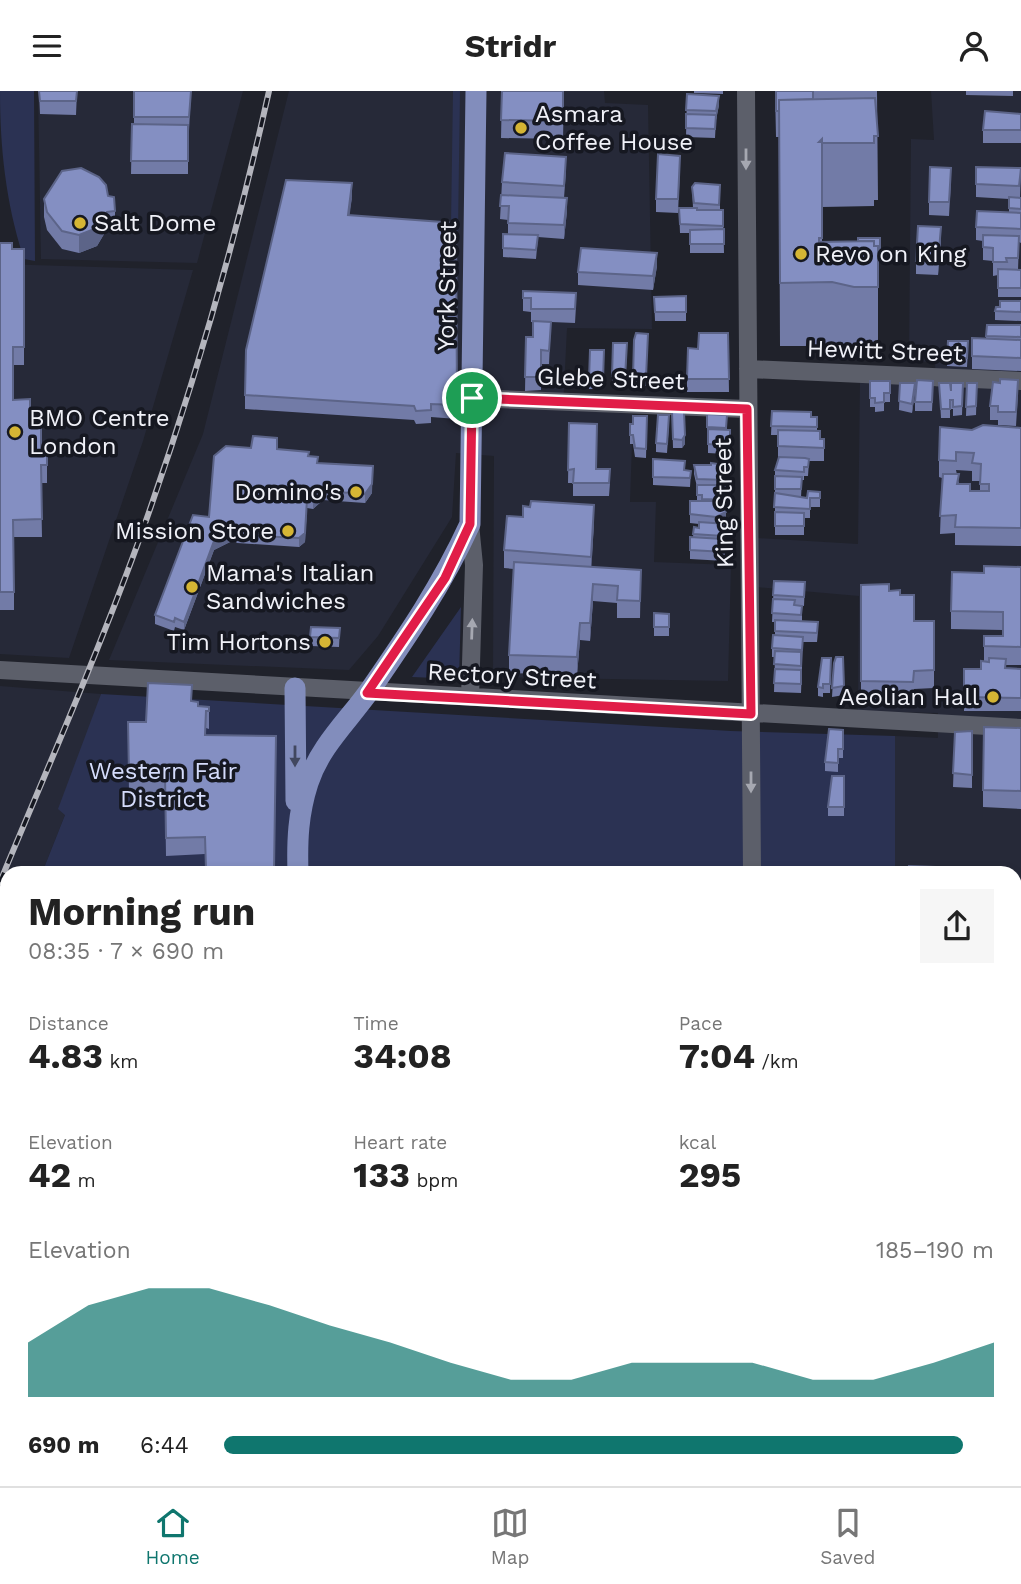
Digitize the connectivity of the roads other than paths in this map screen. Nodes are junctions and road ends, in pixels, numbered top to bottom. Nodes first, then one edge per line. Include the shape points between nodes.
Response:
1 (476, 91) edge
2 (746, 91) edge
3 (748, 369) junction
4 (1021, 381) edge
5 (472, 398) junction
6 (747, 409) junction
7 (470, 524) junction
8 (0, 670) edge
9 (295, 688) junction
10 (367, 693) junction
11 (470, 697) junction
12 (751, 714) junction
13 (1021, 728) edge
14 (297, 824) junction
15 (298, 866) edge
16 (752, 866) edge

1 - 5 main road, York Street
2 -> 3 street, King Street
3 - 4 street, Hewitt Street
3 - 6 street, King Street
5 - 6 street, Glebe Street
5 - 7 main road, York Street
6 - 12 street, King Street
7 - 10 main road, York Street via 445,578
11 -> 7 street, York Street via 474,565
8 - 9 street, Rectory Street
9 - 10 street, Rectory Street
9 -> 14 main road
10 - 11 street, Rectory Street
10 - 14 main road, York Street via 329,739 309,781
11 - 12 street, Rectory Street
12 - 13 street, Rectory Street
12 -> 16 street, King Street
14 - 15 main road

